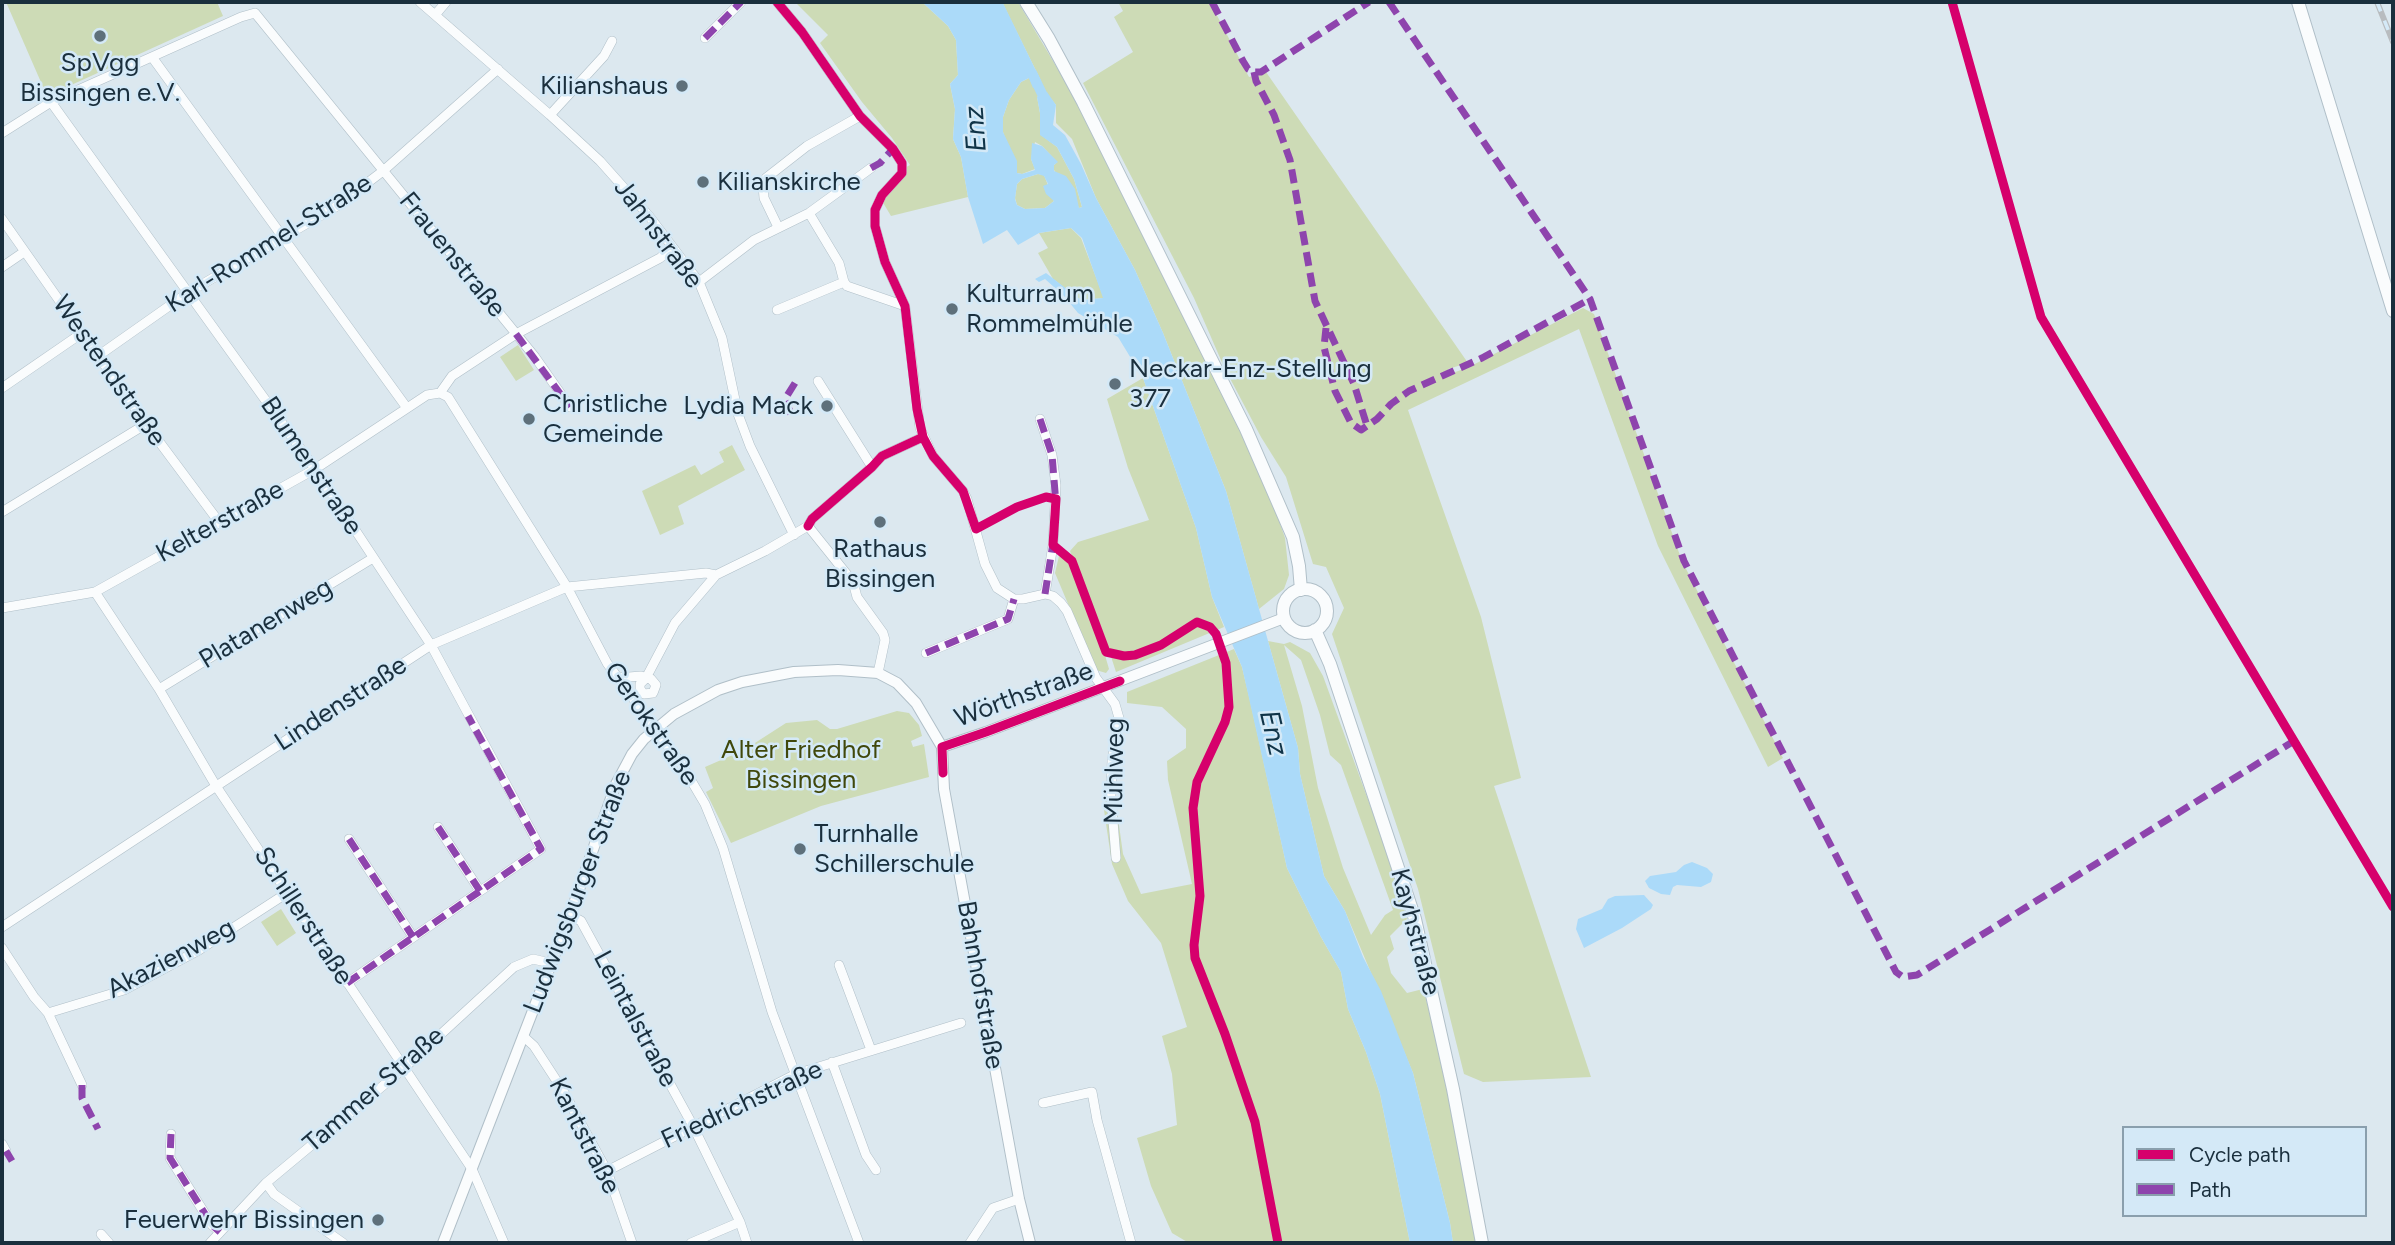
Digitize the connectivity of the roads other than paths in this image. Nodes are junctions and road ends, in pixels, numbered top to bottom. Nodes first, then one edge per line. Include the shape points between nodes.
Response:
1 (420, 2) edge
2 (446, 2) edge
3 (741, 2) edge
4 (777, 2) edge
5 (1026, 2) edge
6 (2298, 2) edge
7 (435, 15) junction
8 (705, 37) dead end
9 (612, 41) dead end
10 (152, 57) junction
11 (498, 69) junction
12 (51, 103) junction
13 (550, 115) junction
14 (860, 116) junction
15 (2, 133) edge
16 (871, 168) dead end
17 (383, 171) junction
18 (809, 213) junction
19 (2, 219) edge
20 (778, 227) junction
21 (282, 237) junction
22 (673, 248) junction
23 (24, 252) junction
24 (2, 267) edge
25 (699, 282) junction
26 (844, 282) junction
27 (189, 292) junction
28 (905, 306) junction
29 (777, 310) dead end
30 (2393, 311) edge
31 (82, 333) junction
32 (516, 334) junction
33 (98, 356) junction
34 (818, 380) dead end
35 (2, 388) edge
36 (440, 393) junction
37 (570, 407) dead end
38 (407, 408) junction
39 (1040, 419) dead end
40 (146, 424) junction
41 (923, 438) junction
42 (872, 467) junction
43 (316, 469) junction
44 (2, 512) edge
45 (219, 522) junction
46 (808, 526) junction
47 (794, 535) junction
48 (373, 558) junction
49 (716, 575) junction
50 (567, 587) junction
51 (1301, 590) junction
52 (95, 592) junction
53 (1045, 594) junction
54 (1014, 599) junction
55 (2, 608) edge
56 (1280, 619) junction
57 (1315, 630) junction
58 (430, 645) junction
59 (926, 653) dead end
60 (878, 673) junction
61 (617, 678) junction
62 (1101, 688) junction
63 (159, 689) junction
64 (656, 729) junction
65 (942, 747) junction
66 (216, 786) junction
67 (438, 827) dead end
68 (349, 839) dead end
69 (1116, 858) dead end
70 (480, 891) junction
71 (287, 893) junction
72 (570, 915) junction
73 (2, 927) edge
74 (413, 937) junction
75 (2, 948) edge
76 (550, 963) junction
77 (839, 965) dead end
78 (347, 984) junction
79 (48, 1013) junction
80 (961, 1023) dead end
81 (523, 1036) junction
82 (871, 1051) junction
83 (832, 1062) junction
84 (403, 1069) junction
85 (796, 1074) junction
86 (82, 1085) dead end
87 (1043, 1103) dead end
88 (693, 1126) junction
89 (171, 1134) dead end
90 (472, 1169) junction
91 (876, 1170) dead end
92 (607, 1171) junction
93 (266, 1183) junction
94 (1019, 1199) junction
95 (740, 1222) junction
96 (219, 1232) junction
97 (100, 1234) dead end
98 (109, 1243) edge
99 (210, 1243) edge
100 (343, 1243) edge
101 (443, 1243) edge
102 (504, 1243) edge
103 (632, 1243) edge
104 (691, 1243) edge
105 (747, 1243) edge
106 (859, 1243) edge
107 (970, 1243) edge
108 (1031, 1243) edge
109 (1130, 1243) edge
110 (1482, 1243) edge

1 - 7 street, Jahnstraße
2 - 7 street
3 - 8 street
4 - 14 street
5 - 51 main road via 1078,93 1246,429 1293,537
6 - 30 main road
7 - 11 street, Jahnstraße
9 - 13 street via 604,56
10 - 12 street
10 - 17 street, Frauenstraße via 255,13
10 - 21 street
11 - 13 street, Jahnstraße
11 - 17 street, Karl-Rommel-Straße
12 - 15 street
12 - 27 street, Blumenstraße
13 - 22 street, Jahnstraße via 632,195
14 - 20 street via 807,146 766,178 764,198
14 - 28 street via 901,163 902,173 875,210 875,226
16 - 18 street
17 - 21 street, Karl-Rommel-Straße via 338,206
17 - 32 street, Frauenstraße
18 - 20 street
18 - 26 street via 839,263
19 - 23 street, Westendstraße
20 - 25 street via 732,254
21 - 27 street, Karl-Rommel-Straße
21 - 38 street
22 - 25 street, Jahnstraße
22 - 32 street, Kelterstraße
23 - 24 street
23 - 31 street, Westendstraße
25 - 47 street, Jahnstraße via 722,338 738,414 750,446
26 - 28 street
26 - 29 street
27 - 33 street, Karl-Rommel-Straße
27 - 43 street, Blumenstraße
28 - 41 street
31 - 33 street, Westendstraße
31 - 35 street
32 - 36 street, Kelterstraße via 452,376
32 - 37 street, Frauenstraße
33 - 40 street, Westendstraße
34 - 42 street
36 - 38 street, Kelterstraße via 427,395
36 - 50 street, Gerokstraße via 448,397
38 - 43 street, Kelterstraße
39 - 53 street via 1056,485
40 - 44 street
40 - 45 street, Westendstraße
41 - 42 street via 881,456
41 - 54 street via 967,499 991,578
42 - 46 street
43 - 45 street, Kelterstraße
43 - 48 street, Blumenstraße
45 - 52 street, Kelterstraße
46 - 47 street
46 - 60 street via 853,582 883,633
47 - 49 street
48 - 58 street, Blumenstraße
48 - 63 street, Platanenweg
49 - 50 street, Lindenstraße
49 - 61 street via 675,623 646,678
50 - 58 street, Lindenstraße
50 - 61 street, Gerokstraße
51 - 56 main road via 1289,596
51 - 57 main road via 1311,590 1324,601 1326,617
52 - 55 street, Kelterstraße
52 - 63 street, Schillerstraße
53 - 54 street
53 - 62 street, Mühlweg via 1067,611
54 - 59 street via 1008,619
56 - 57 main road via 1297,632
56 - 62 street, Wörthstraße
57 - 110 main road, Kayhstraße via 1415,919
58 - 66 street, Lindenstraße
58 - 70 street, Blumenstraße via 541,849
60 - 64 street, Ludwigsburger Straße via 794,671 742,682 694,702
60 - 65 street, Bahnhofstraße via 910,695
61 - 64 street, Gerokstraße
62 - 65 street, Wörthstraße
62 - 69 street, Mühlweg via 1115,704 1119,718 1111,796
63 - 66 street, Schillerstraße
64 - 72 street, Ludwigsburger Straße via 632,754 616,784
64 - 85 street, Gerokstraße via 713,820 772,1012
65 - 94 street, Bahnhofstraße via 944,789
66 - 71 street, Schillerstraße
66 - 73 street, Lindenstraße
67 - 70 street
68 - 74 street
70 - 74 street
71 - 78 street, Schillerstraße
71 - 79 street, Akazienweg via 199,950 124,990
72 - 76 street, Ludwigsburger Straße
72 - 88 street, Leintalstraße via 581,921
74 - 78 street
75 - 79 street
76 - 81 street, Ludwigsburger Straße
76 - 84 street, Tammer Straße via 533,959 514,967
77 - 82 street
78 - 84 street, Schillerstraße
79 - 86 street
80 - 82 street, Friedrichstraße
81 - 90 street, Ludwigsburger Straße
81 - 92 street, Kantstraße via 562,1089
82 - 83 street, Friedrichstraße
83 - 85 street, Friedrichstraße
83 - 91 street via 866,1155
84 - 90 street, Schillerstraße
84 - 93 street, Tammer Straße
85 - 88 street, Friedrichstraße
85 - 106 street, Gerokstraße
87 - 109 street via 1092,1092
88 - 92 street, Friedrichstraße
88 - 95 street, Leintalstraße
89 - 96 street via 170,1158
90 - 101 street, Ludwigsburger Straße
90 - 102 street, Schillerstraße
92 - 103 street, Kantstraße
93 - 96 street, Tammer Straße
93 - 100 street via 274,1194
94 - 107 street via 993,1208
94 - 108 street, Bahnhofstraße
95 - 104 street
95 - 105 street, Leintalstraße
96 - 99 street, Tammer Straße
97 - 98 street

